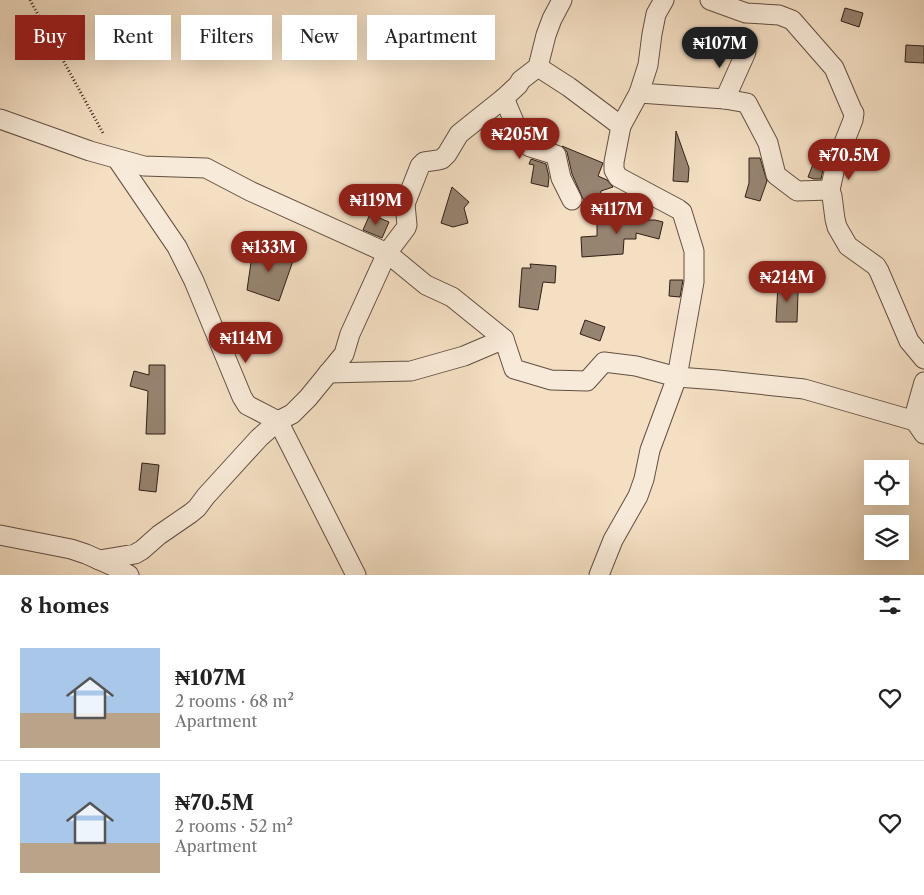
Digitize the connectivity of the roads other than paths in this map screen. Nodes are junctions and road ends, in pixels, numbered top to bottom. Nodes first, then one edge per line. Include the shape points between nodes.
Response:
1 (562, 0) edge
2 (664, 0) edge
3 (710, 0) edge
4 (746, 52) dead end
5 (538, 67) junction
6 (639, 93) junction
7 (504, 98) junction
8 (725, 100) junction
9 (0, 119) edge
10 (621, 126) junction
11 (117, 159) junction
12 (830, 190) junction
13 (572, 200) dead end
14 (387, 253) junction
15 (504, 339) junction
16 (924, 359) edge
17 (328, 373) junction
18 (677, 377) junction
19 (924, 382) edge
20 (278, 421) junction
21 (920, 428) edge
22 (0, 535) edge
23 (99, 560) junction
24 (130, 575) edge
25 (356, 575) edge
26 (599, 575) edge

1 - 5 street via 546,35
2 - 6 street via 656,14 648,65
3 - 12 street via 746,13 779,15 792,20 834,68 854,113 854,120 836,163
4 - 8 street
5 - 7 street
5 - 10 street
6 - 8 street
6 - 10 street
7 - 13 street via 518,131 530,147 556,155 561,178
7 - 14 street via 459,134 447,154 420,166 405,204 406,228
8 - 12 street via 747,103 768,143 776,175 797,191
9 - 11 street
10 - 18 street via 614,162 618,177 682,212 693,247 694,285
11 - 14 street via 144,166 209,169
11 - 20 street via 177,247 242,397 248,405
12 - 16 street via 835,219 848,246 876,266 909,341
14 - 15 street via 426,285 452,297
14 - 17 street via 344,354
15 - 17 street via 464,356 411,371
15 - 18 street via 514,369 551,380 587,381 604,362 636,366
17 - 20 street via 292,414
18 - 21 street via 804,389
18 - 26 street via 650,450 638,496 613,540
19 - 21 street via 915,414
20 - 23 street via 191,514 135,554
20 - 25 street
22 - 23 street via 71,549
23 - 24 street

